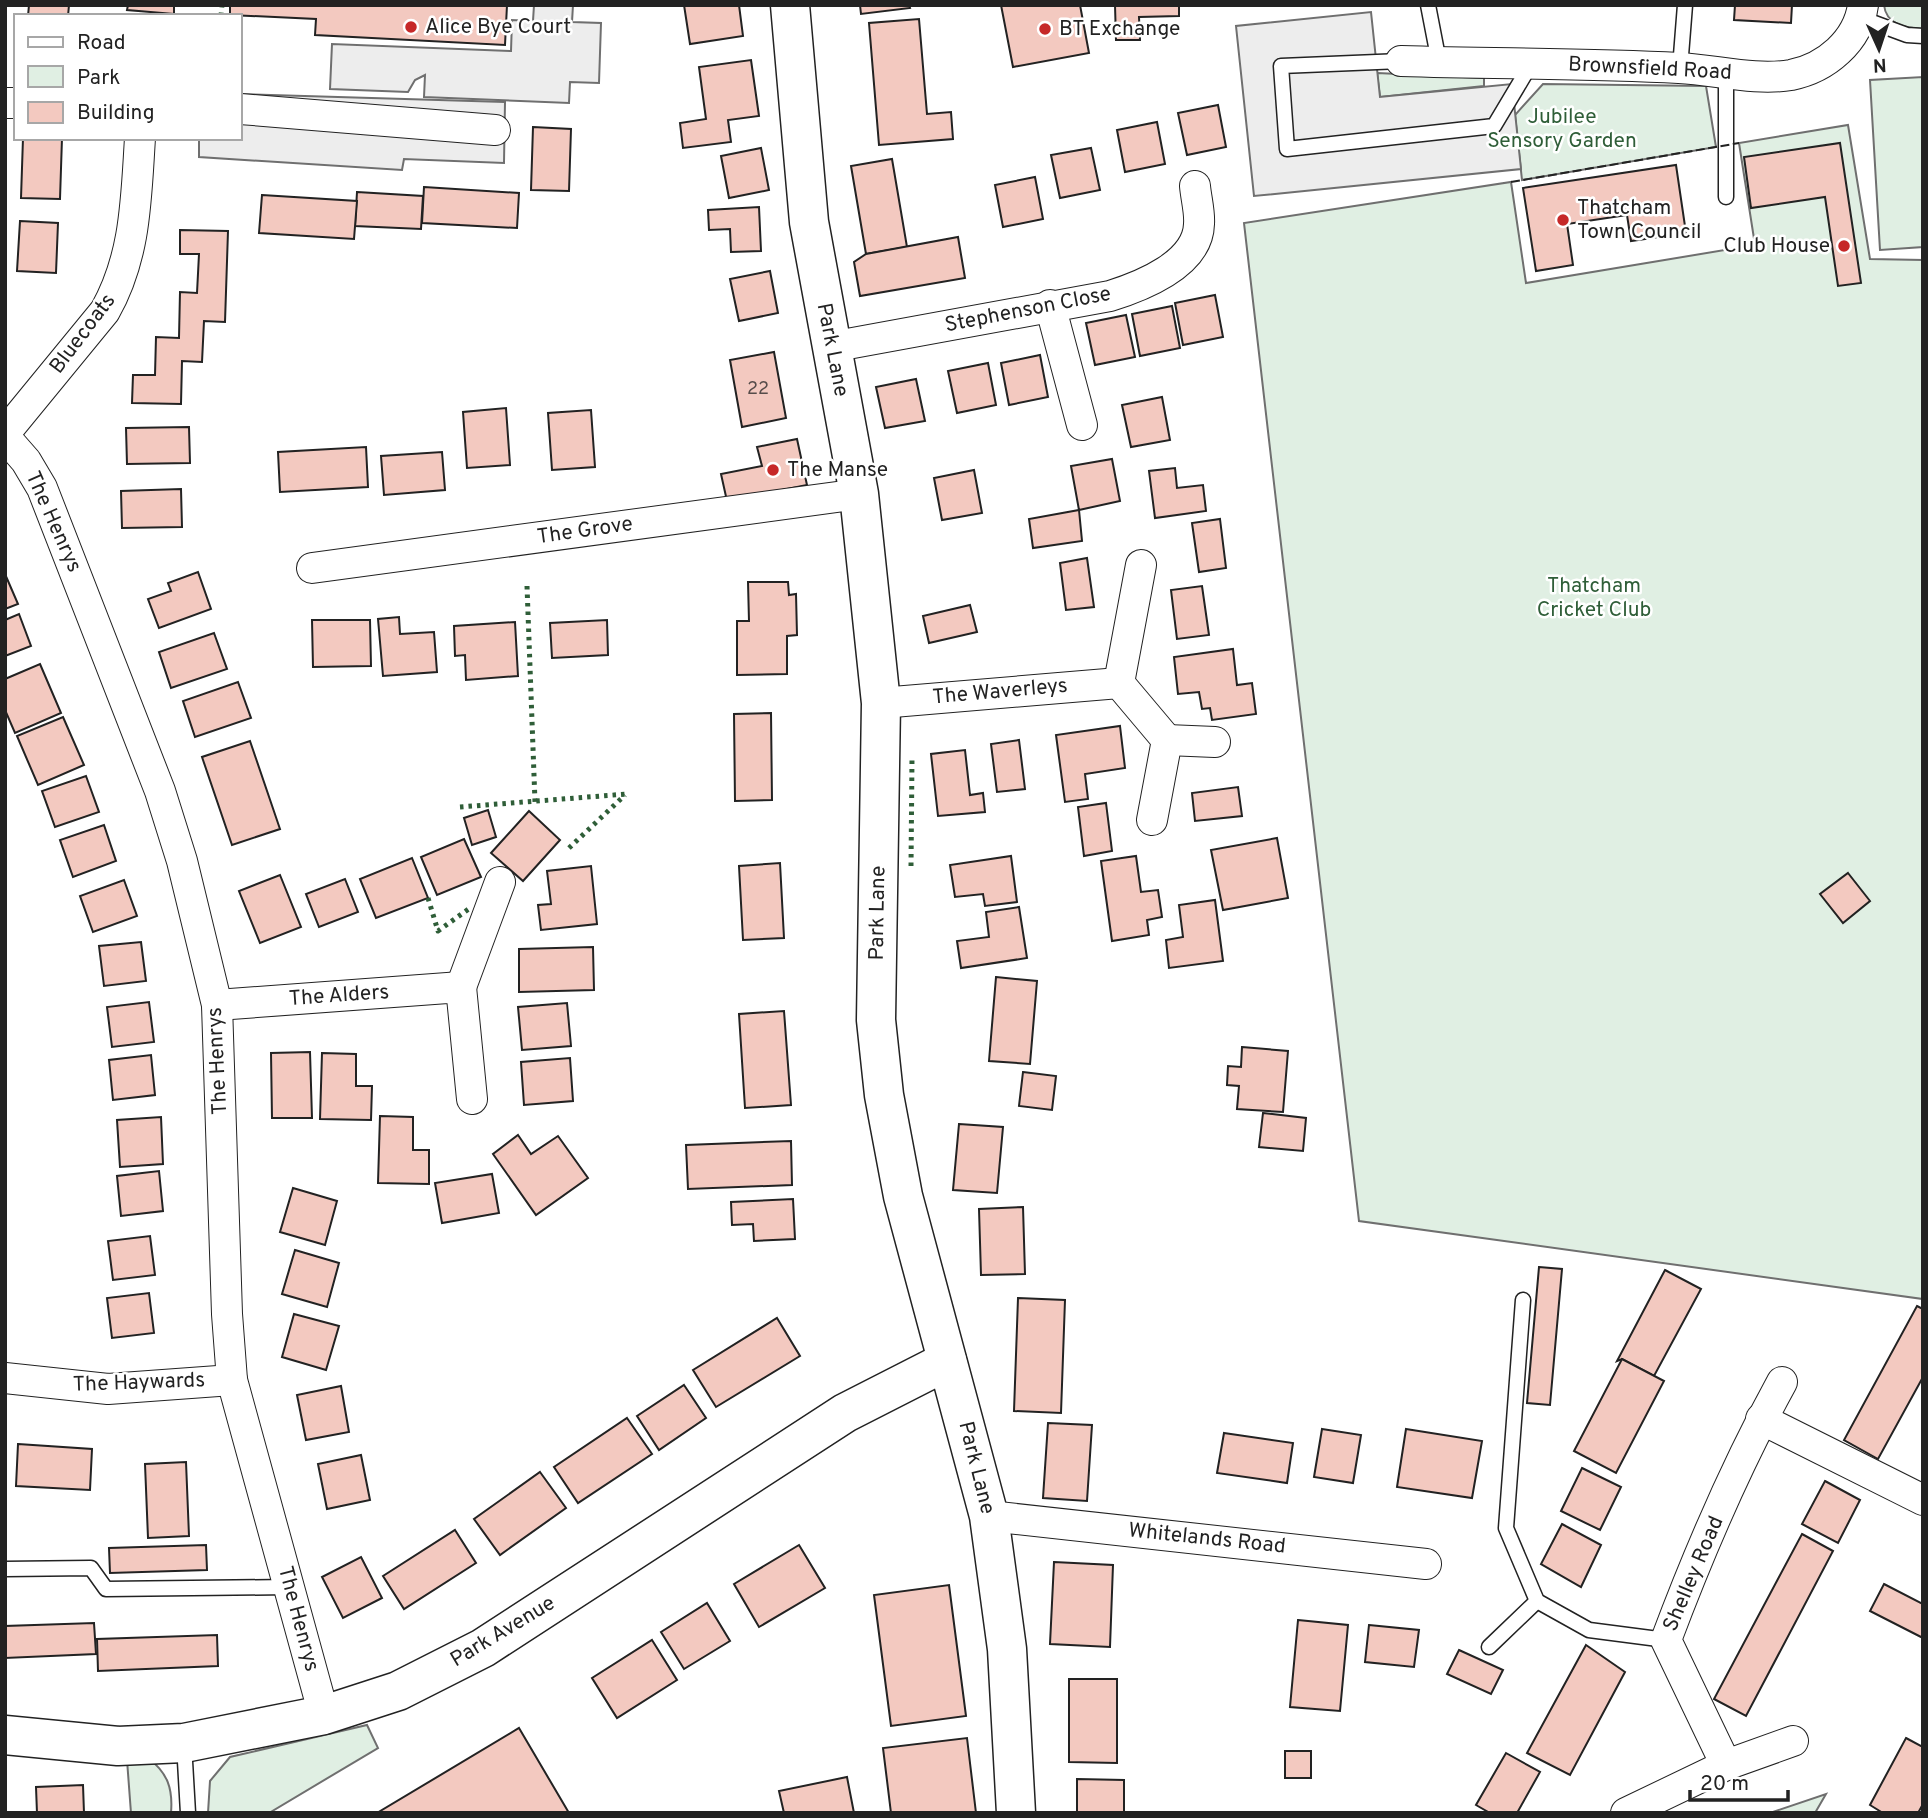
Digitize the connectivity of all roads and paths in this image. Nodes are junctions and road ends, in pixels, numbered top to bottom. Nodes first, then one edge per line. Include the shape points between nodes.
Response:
1 (790, 5) edge
2 (1428, 5) edge
3 (1685, 5) edge
4 (1862, 12) edge
5 (1923, 36) edge
6 (1401, 61) joint
7 (1440, 62) junction
8 (1531, 64) junction
9 (1680, 68) junction
10 (1726, 72) junction
11 (242, 109) edge
12 (495, 130) dead end
13 (140, 140) edge
14 (1195, 186) dead end
15 (1726, 197) dead end
16 (1051, 305) junction
17 (831, 347) junction
18 (1082, 425) dead end
19 (5, 435) edge
20 (859, 494) junction
21 (1141, 565) dead end
22 (312, 568) dead end
23 (1119, 683) junction
24 (881, 703) junction
25 (1167, 740) junction
26 (1215, 742) dead end
27 (1152, 820) dead end
28 (500, 882) dead end
29 (461, 987) junction
30 (217, 1004) junction
31 (472, 1100) dead end
32 (1522, 1300) dead end
33 (947, 1361) junction
34 (5, 1378) edge
35 (232, 1380) junction
36 (1782, 1381) dead end
37 (1761, 1419) junction
38 (1923, 1500) edge
39 (989, 1516) junction
40 (1426, 1564) dead end
41 (5, 1569) edge
42 (289, 1587) junction
43 (1537, 1601) junction
44 (1666, 1640) junction
45 (1489, 1647) dead end
46 (324, 1714) junction
47 (5, 1735) edge
48 (1793, 1741) dead end
49 (184, 1743) junction
50 (1726, 1765) junction
51 (188, 1813) edge
52 (1016, 1813) edge
53 (1626, 1813) edge

1 - 17 street, Park Lane via 809,222
2 - 7 lane
3 - 9 lane
4 - 5 lane via 1906,35
4 - 10 street, Brownsfield Road via 1847,42 1815,67 1770,77
6 - 7 street, Brownsfield Road
6 - 8 lane via 1281,66 1287,149 1494,126
7 - 8 street, Brownsfield Road
8 - 9 street, Brownsfield Road
9 - 10 street, Brownsfield Road
10 - 15 lane
11 - 12 street
13 - 19 street, Bluecoats via 134,226 114,295
14 - 16 street, Stephenson Close via 1198,234 1175,264 1119,293
16 - 17 street, Stephenson Close
16 - 18 street
17 - 20 street, Park Lane
19 - 30 street, The Henrys via 42,488 160,791
20 - 22 street, The Grove
20 - 24 street, Park Lane
21 - 23 street
23 - 24 street, The Waverleys
23 - 25 street
24 - 33 street, Park Lane via 876,1020 903,1196
25 - 26 street
25 - 27 street
28 - 29 street
29 - 30 street, The Alders
29 - 31 street
30 - 35 street, The Henrys
32 - 43 lane via 1506,1528
33 - 39 street, Park Lane
33 - 46 street, Park Avenue via 845,1413 483,1648 398,1691
34 - 35 street, The Haywards via 108,1389
35 - 42 street, The Henrys
36 - 37 street, Shelley Road
37 - 38 street
37 - 44 street, Shelley Road
39 - 40 street, Whitelands Road
39 - 52 street, Park Lane via 1007,1649
41 - 42 lane via 91,1568 106,1589
42 - 46 street, The Henrys
43 - 44 lane via 1589,1630
43 - 45 lane
44 - 50 street, Shelley Road
46 - 49 street, Park Avenue
47 - 49 street, Park Avenue via 118,1746
48 - 50 street
49 - 51 lane
50 - 53 street

